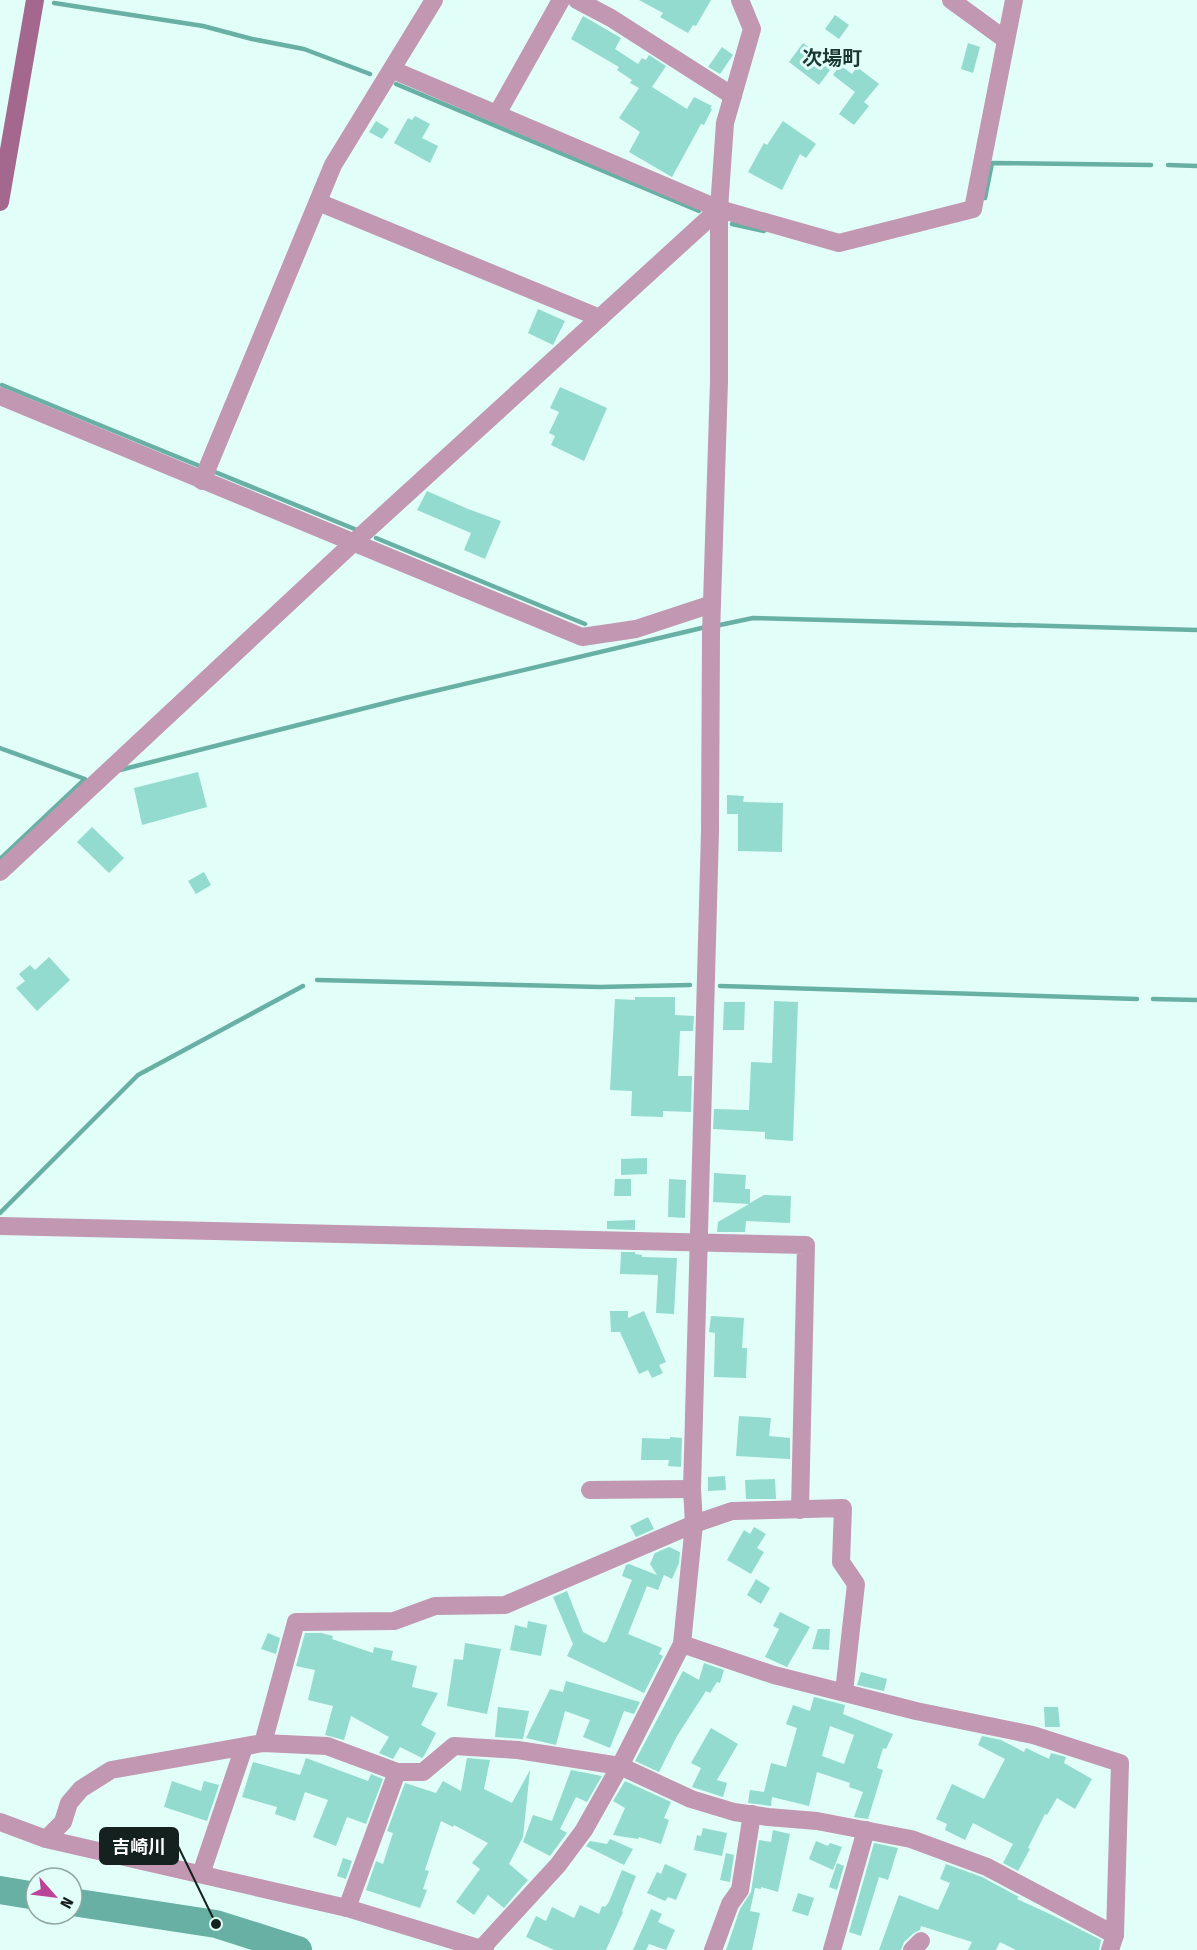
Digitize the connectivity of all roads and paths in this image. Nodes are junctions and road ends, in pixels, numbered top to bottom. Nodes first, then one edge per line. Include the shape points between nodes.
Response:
1 (34, 0) edge
2 (434, 0) edge
3 (561, 0) edge
4 (577, 0) edge
5 (740, 0) edge
6 (951, 0) edge
7 (1014, 0) edge
8 (1006, 40) junction
9 (393, 70) junction
10 (733, 96) junction
11 (497, 114) junction
12 (0, 202) edge
13 (318, 202) junction
14 (719, 209) junction
15 (600, 318) junction
16 (0, 396) edge
17 (202, 481) junction
18 (353, 543) junction
19 (712, 610) junction
20 (0, 872) edge
21 (0, 1226) edge
22 (699, 1242) junction
23 (692, 1489) junction
24 (590, 1490) dead end
25 (800, 1510) junction
26 (694, 1524) junction
27 (682, 1644) junction
28 (844, 1692) junction
29 (263, 1743) junction
30 (244, 1747) junction
31 (620, 1766) junction
32 (397, 1772) junction
33 (752, 1814) junction
34 (0, 1822) edge
35 (866, 1830) junction
36 (46, 1839) junction
37 (201, 1874) junction
38 (347, 1908) junction
39 (1113, 1942) edge
40 (482, 1950) edge
41 (713, 1950) edge
42 (832, 1950) edge

1 - 12 main road
2 - 9 street
3 - 11 street
4 - 10 street
5 - 10 street via 752,29
6 - 8 street
7 - 8 street
8 - 14 street via 973,208 839,243
9 - 11 street
9 - 13 street via 333,165
10 - 14 street via 725,123
11 - 14 street
13 - 15 street
13 - 17 street
14 - 15 street
14 - 19 street via 719,381
15 - 18 street
16 - 17 street
17 - 18 street
18 - 19 street via 582,637 636,629
18 - 20 street
19 - 22 street
21 - 22 street
22 - 23 street
22 - 25 street via 806,1245
23 - 24 street
23 - 26 street
25 - 26 street via 732,1512
25 - 28 street via 843,1508 840,1562 856,1584
26 - 27 street
26 - 29 street via 505,1605 435,1606 394,1621 296,1622
27 - 28 street via 774,1675
27 - 31 street
28 - 39 street via 1033,1735 1120,1763
29 - 30 street
29 - 32 street via 327,1746
30 - 36 street via 111,1770 81,1789 69,1803 63,1822
30 - 37 street
31 - 32 street via 518,1750 454,1746 423,1772
31 - 33 street via 692,1799
31 - 40 street via 584,1830 558,1865
32 - 38 street
33 - 35 street
33 - 41 street via 740,1890 730,1904
34 - 36 street
35 - 39 street via 912,1839 987,1867
35 - 42 street
36 - 37 street
37 - 38 street
38 - 40 street

